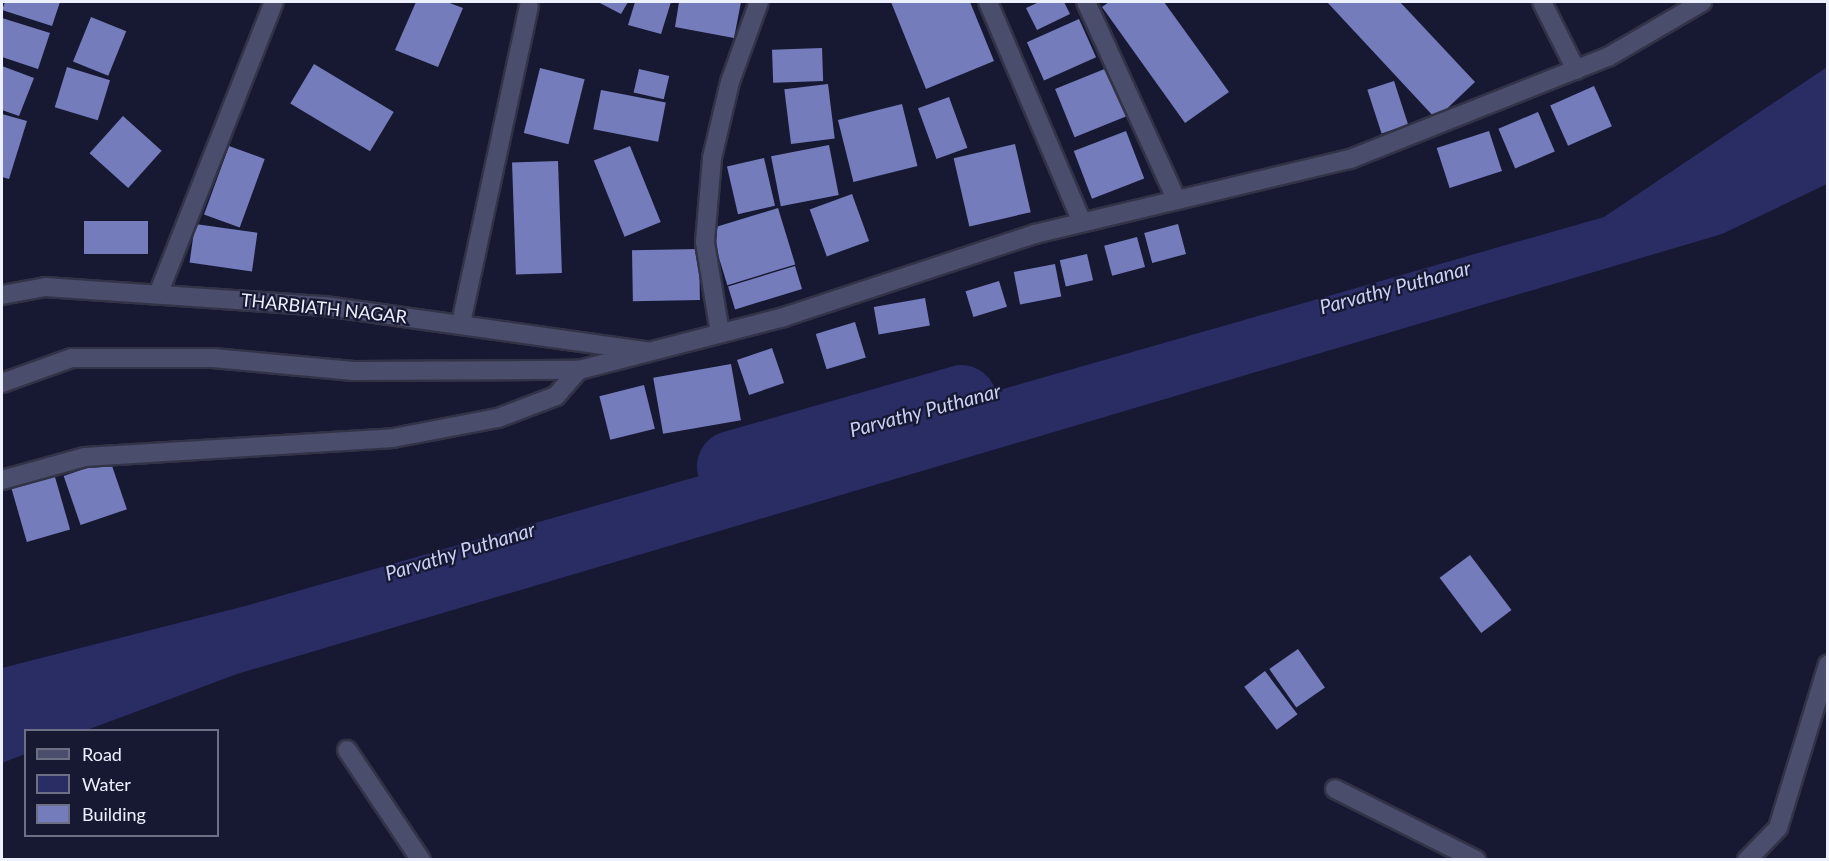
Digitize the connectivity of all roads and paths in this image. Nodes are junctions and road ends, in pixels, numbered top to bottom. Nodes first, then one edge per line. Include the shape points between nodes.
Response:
1 (274, 2) edge
2 (759, 2) edge
3 (988, 2) edge
4 (1086, 2) edge
5 (1542, 2) edge
6 (1702, 2) edge
7 (529, 6) dead end
8 (1576, 70) junction
9 (1176, 199) junction
10 (1082, 222) junction
11 (159, 292) junction
12 (2, 295) edge
13 (461, 323) junction
14 (720, 333) junction
15 (646, 351) junction
16 (579, 370) junction
17 (2, 383) edge
18 (2, 480) edge
19 (1827, 664) edge
20 (347, 750) dead end
21 (1335, 789) dead end
22 (421, 860) edge
23 (1476, 860) edge
24 (1748, 860) edge

1 - 11 street
2 - 14 street via 730,82 712,158 705,242
3 - 10 street
4 - 9 street
5 - 8 street
6 - 8 street
7 - 13 street
8 - 9 street via 1350,159
9 - 10 street
10 - 14 street
11 - 12 street, THARBIATH NAGAR via 45,287
11 - 13 street, THARBIATH NAGAR
13 - 15 street, THARBIATH NAGAR
14 - 15 street
15 - 16 street
16 - 17 street via 353,371 213,358 72,358
16 - 18 street via 556,396 498,418 393,438 85,457
19 - 24 street via 1778,828
20 - 22 street
21 - 23 street

